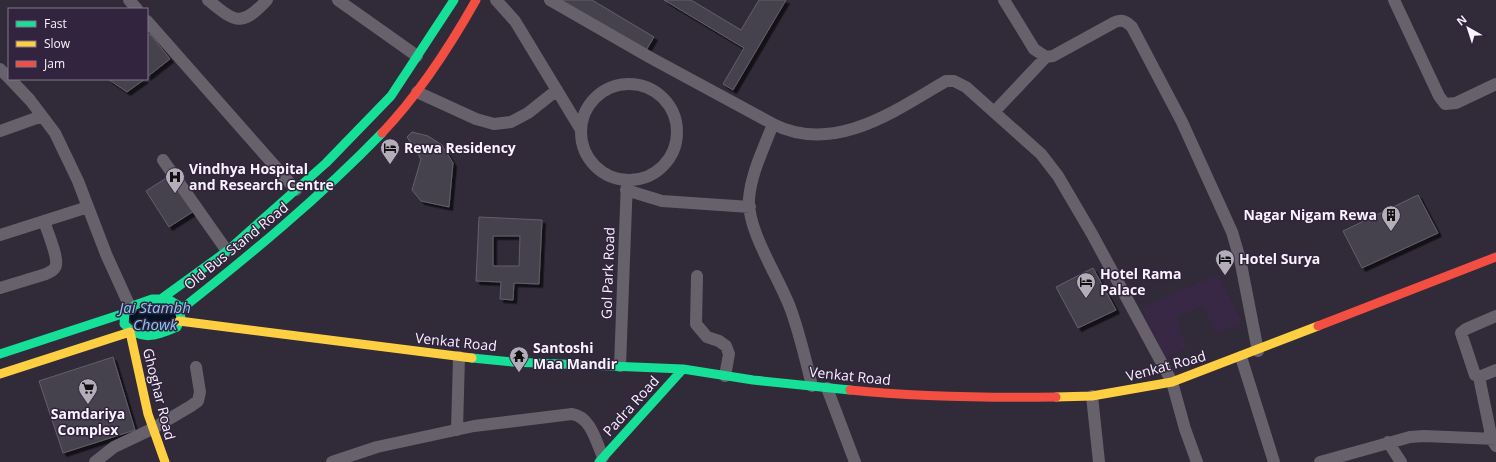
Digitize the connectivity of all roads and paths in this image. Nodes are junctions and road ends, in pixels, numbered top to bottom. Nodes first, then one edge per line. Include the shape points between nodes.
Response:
1 (129, 0) edge
2 (208, 0) edge
3 (267, 0) edge
4 (338, 0) edge
5 (454, 0) edge
6 (476, 0) edge
7 (496, 0) edge
8 (550, 0) edge
9 (1004, 0) edge
10 (1394, 0) edge
11 (136, 8) edge
12 (148, 22) edge
13 (417, 56) junction
14 (1046, 57) junction
15 (0, 69) edge
16 (8, 78) edge
17 (10, 80) edge
18 (1496, 84) edge
19 (557, 90) junction
20 (417, 92) junction
21 (994, 112) junction
22 (42, 116) junction
23 (773, 124) junction
24 (581, 130) junction
25 (0, 131) edge
26 (162, 160) dead end
27 (626, 185) junction
28 (296, 190) junction
29 (750, 206) junction
30 (88, 207) junction
31 (44, 221) junction
32 (0, 235) edge
33 (227, 251) junction
34 (1496, 257) edge
35 (697, 276) dead end
36 (0, 288) edge
37 (161, 299) junction
38 (179, 310) junction
39 (128, 311) junction
40 (1496, 316) edge
41 (179, 321) junction
42 (130, 332) junction
43 (1258, 351) junction
44 (0, 354) edge
45 (459, 357) junction
46 (1241, 357) junction
47 (620, 366) junction
48 (196, 367) dead end
49 (683, 369) junction
50 (1496, 370) edge
51 (0, 374) edge
52 (725, 376) junction
53 (1479, 377) junction
54 (1172, 382) junction
55 (812, 386) junction
56 (827, 388) junction
57 (1092, 396) junction
58 (152, 429) junction
59 (457, 430) junction
60 (1388, 442) junction
61 (1495, 442) edge
62 (601, 460) edge
63 (96, 462) edge
64 (165, 462) edge
65 (332, 462) edge
66 (854, 462) edge
67 (1098, 462) edge
68 (1197, 462) edge
69 (1274, 462) edge
70 (1320, 462) edge
71 (1400, 462) edge

1 - 11 street
2 - 3 street via 227,16 237,20 247,18
4 - 13 street
5 - 13 main road, Old Bus Stand Road
6 - 20 main road, Old Bus Stand Road via 464,24
7 - 19 street via 515,21
8 - 23 street
9 - 14 street via 1034,49
10 - 18 street via 1445,104 1456,103
12 - 28 street
13 - 28 main road, Old Bus Stand Road via 391,96
14 - 21 street
14 - 43 street via 1053,56 1120,20 1132,27 1182,122 1232,232 1240,259
15 - 16 street
17 - 22 street
19 - 20 street via 528,113 511,122 494,124 476,119
19 - 24 street
20 - 38 main road, Old Bus Stand Road via 409,104 334,181 287,224
21 - 23 street via 966,87 954,81 946,82 871,123 839,133 811,134
21 - 54 street via 1042,154 1058,176
22 - 25 street
22 - 30 street via 55,133
23 - 29 street via 751,181
24 - 27 street via 584,148 593,164
24 - 27 street via 585,112 597,96 613,87 631,84 650,88 665,99 674,115 677,134 673,152 661,167
26 - 33 street
27 - 29 street via 662,201
27 - 47 street, Gol Park Road
28 - 33 main road, Old Bus Stand Road
29 - 55 street via 752,222 791,309
30 - 31 street
30 - 39 street
31 - 32 street
31 - 36 street via 56,257 53,270
33 - 37 main road, Old Bus Stand Road
34 - 43 main road, Venkat Road
35 - 52 street via 696,324 707,337 726,346 729,354
37 - 38 main road via 168,299 178,305
37 - 39 main road via 152,299 135,305
38 - 41 main road
39 - 42 main road via 124,324
39 - 44 main road
40 - 53 street via 1461,333 1475,376
41 - 42 main road via 177,327 159,335 142,336
41 - 45 main road, Venkat Road
42 - 51 main road
42 - 58 main road, Ghoghar Road via 136,369
43 - 46 main road, Venkat Road
45 - 47 main road, Venkat Road
45 - 59 street
46 - 54 main road, Venkat Road
46 - 69 street
47 - 49 main road, Venkat Road
48 - 58 street via 200,392 198,401
49 - 52 main road, Venkat Road
49 - 62 main road, Padra Road
50 - 53 street
52 - 55 main road, Venkat Road
53 - 61 street
54 - 57 main road, Venkat Road
54 - 68 street
55 - 56 main road, Venkat Road
56 - 57 main road, Venkat Road via 965,398
56 - 66 street
57 - 67 street
58 - 63 street via 114,447
58 - 64 main road, Ghoghar Road
59 - 62 street via 577,415 584,418 590,427
59 - 65 street via 377,447
60 - 61 street via 1424,436
60 - 70 street
60 - 71 street

